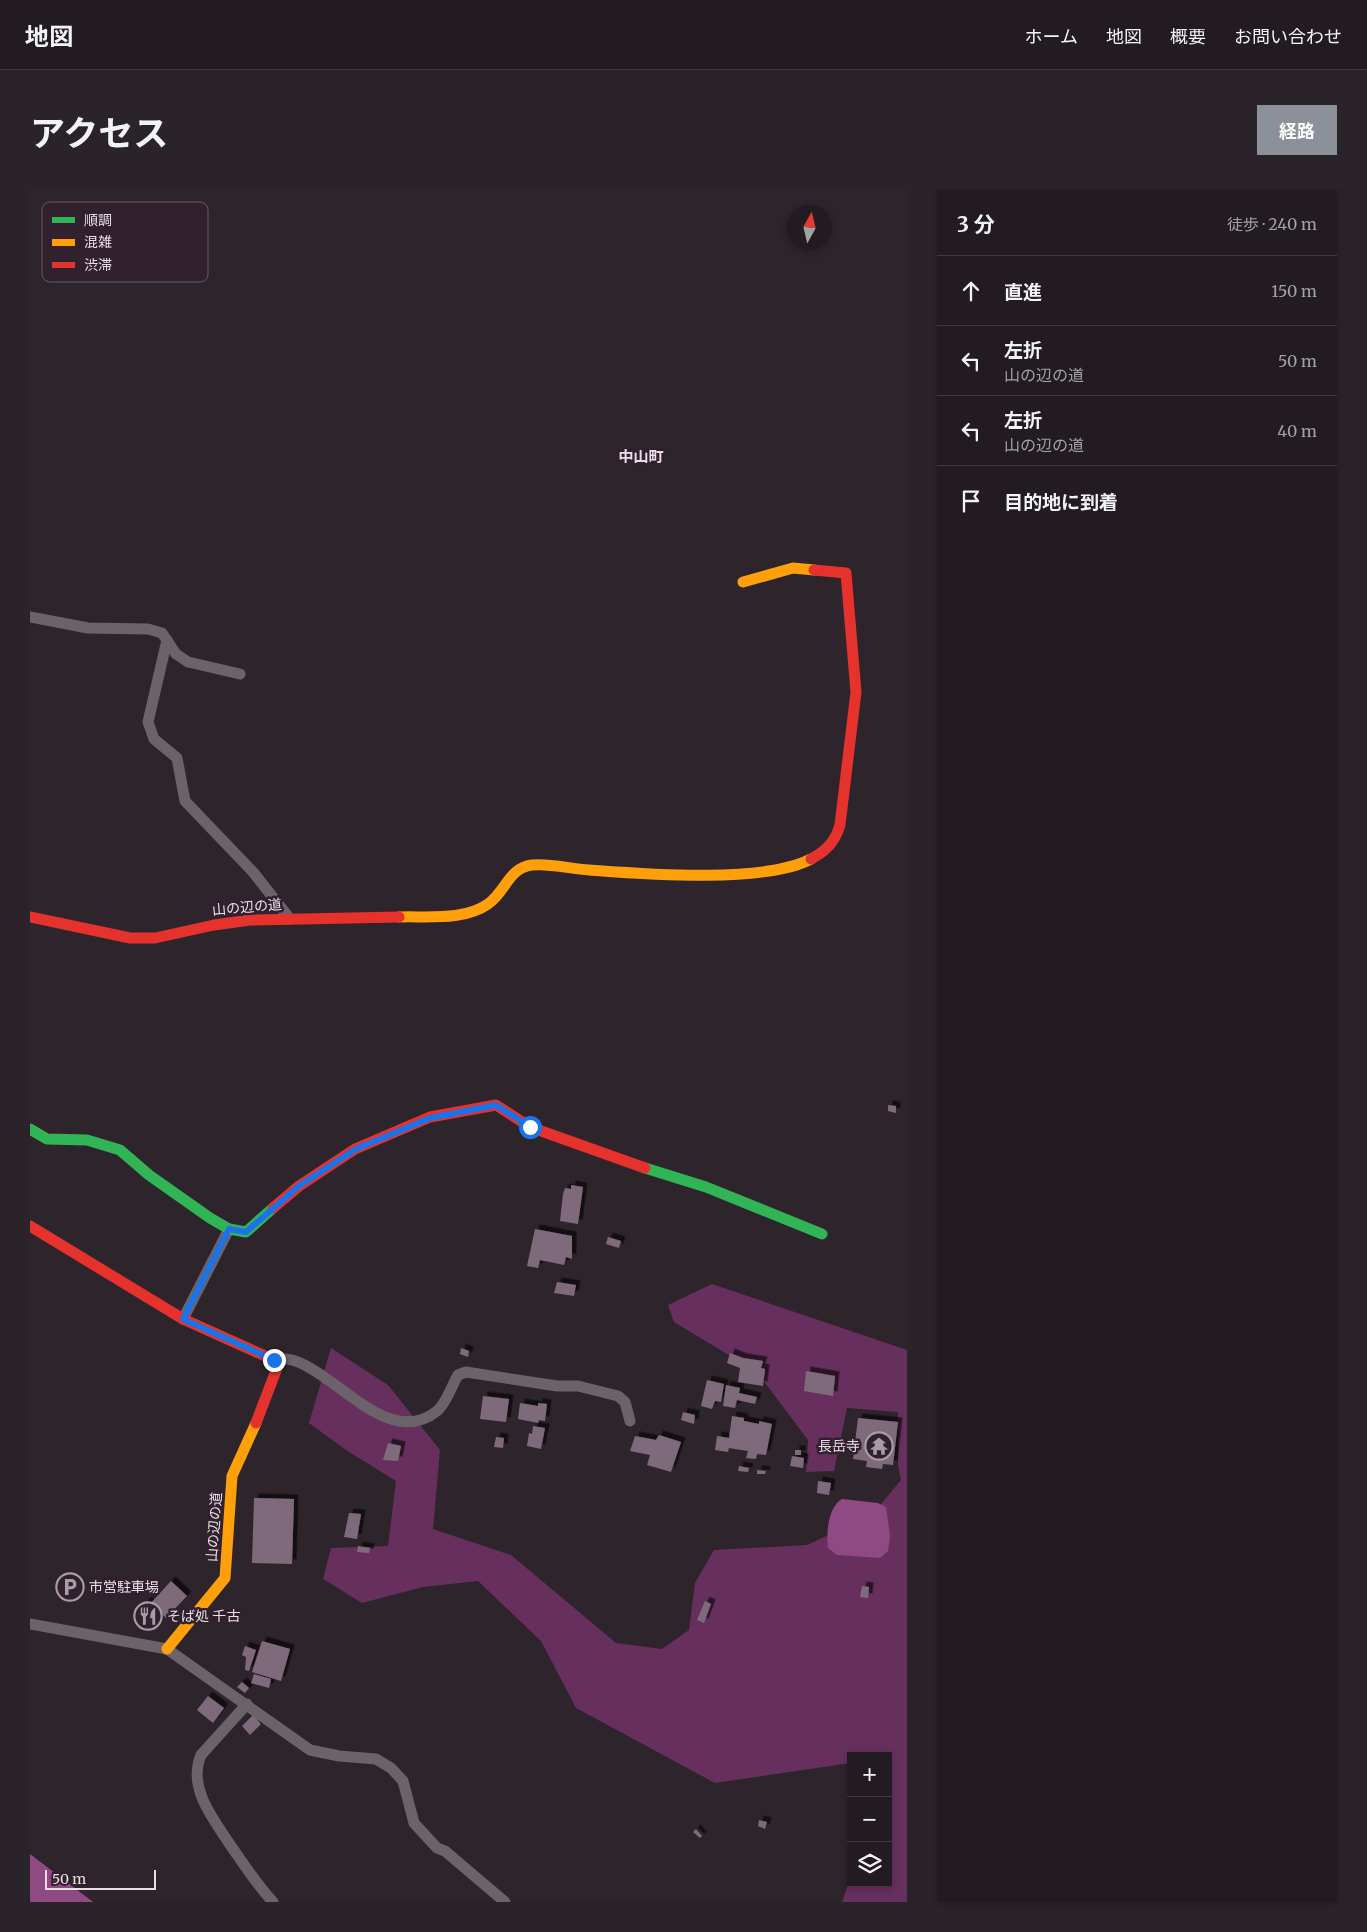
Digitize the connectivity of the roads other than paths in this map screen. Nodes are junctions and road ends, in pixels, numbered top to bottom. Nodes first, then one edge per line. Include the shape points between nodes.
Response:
1 (743, 582) dead end
2 (30, 616) edge
3 (167, 640) junction
4 (240, 674) dead end
5 (30, 917) edge
6 (290, 920) junction
7 (30, 1129) edge
8 (30, 1226) edge
9 (229, 1229) junction
10 (822, 1234) dead end
11 (183, 1319) junction
12 (274, 1360) junction
13 (630, 1420) dead end
14 (30, 1624) edge
15 (167, 1649) junction
16 (246, 1704) junction
17 (273, 1902) edge
18 (504, 1902) edge

1 - 6 street via 793,568 846,573 856,692 840,830 822,854 769,872 683,874 585,870 544,864 522,867 512,873 491,903 452,916
2 - 3 street via 88,628 148,629 162,633
3 - 4 street via 176,654 188,662
3 - 6 street, 山の辺の道 via 148,722 154,739 177,758 185,801 253,872
5 - 6 street, 山の辺の道 via 130,938 155,938 250,920
7 - 9 street via 47,1139 87,1140 120,1150 170,1191
8 - 11 street
9 - 10 street via 246,1232 299,1186 356,1149 430,1118 496,1105 530,1127 618,1160 706,1187
9 - 11 street
11 - 12 street
12 - 13 street via 284,1357 297,1360 365,1406 407,1423 438,1410 458,1375 466,1372 547,1385 578,1386 618,1396 625,1402
12 - 15 street, 山の辺の道 via 274,1376 232,1476 225,1578
14 - 15 street
15 - 16 street
16 - 17 street via 201,1755 197,1773 213,1823
16 - 18 street via 310,1750 376,1759 392,1768 404,1781 414,1822 437,1848 445,1851

